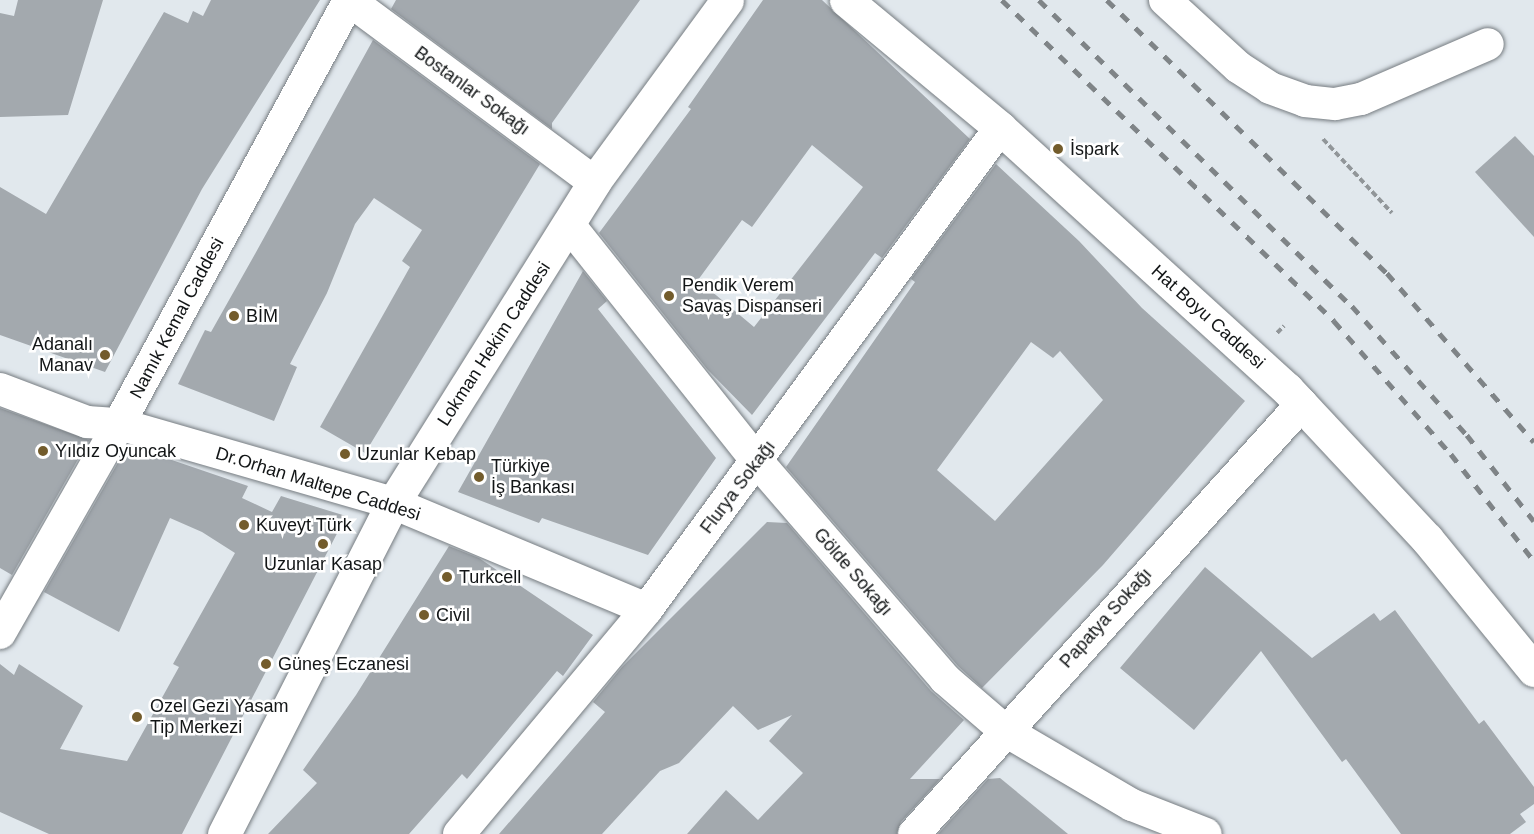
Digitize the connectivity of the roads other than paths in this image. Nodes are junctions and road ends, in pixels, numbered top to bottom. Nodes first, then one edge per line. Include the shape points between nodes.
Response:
1 (349, 0) edge
2 (727, 0) edge
3 (846, 0) edge
4 (1165, 0) edge
5 (1488, 44) dead end
6 (1000, 128) junction
7 (594, 182) junction
8 (570, 226) junction
9 (0, 372) edge
10 (0, 389) edge
11 (1302, 404) junction
12 (119, 424) junction
13 (758, 461) junction
14 (393, 503) junction
15 (647, 609) junction
16 (0, 633) edge
17 (1534, 670) edge
18 (1004, 730) junction
19 (224, 834) edge
20 (459, 834) edge
21 (914, 834) edge
22 (1206, 834) edge

1 - 7 street, Bostanlar Sokağı
1 - 12 street, Namık Kemal Caddesi
2 - 7 street, Lokman Hekim Caddesi
3 - 6 street, Hat Boyu Caddesi
4 - 5 street via 1238,67 1270,88 1305,101 1335,104 1361,99
6 - 11 street, Hat Boyu Caddesi
6 - 13 street, Flurya Sokağı
7 - 8 street, Lokman Hekim Caddesi
8 - 13 street, Gölde Sokağı
8 - 14 street, Lokman Hekim Caddesi
9 - 12 street, Dr.Orhan Maltepe Caddesi via 94,406
10 - 12 street, Dr.Orhan Maltepe Caddesi via 87,422
11 - 17 street, Hat Boyu Caddesi via 1427,539
11 - 18 street, Papatya Sokağı
12 - 14 street, Dr.Orhan Maltepe Caddesi
12 - 16 street, Namık Kemal Caddesi
13 - 15 street, Flurya Sokağı
13 - 18 street, Gölde Sokağı via 945,679
14 - 15 street, Dr.Orhan Maltepe Caddesi
14 - 19 street, Lokman Hekim Caddesi
15 - 20 street, Flurya Sokağı
18 - 21 street, Papatya Sokağı
18 - 22 street, Gölde Sokağı via 1132,805

